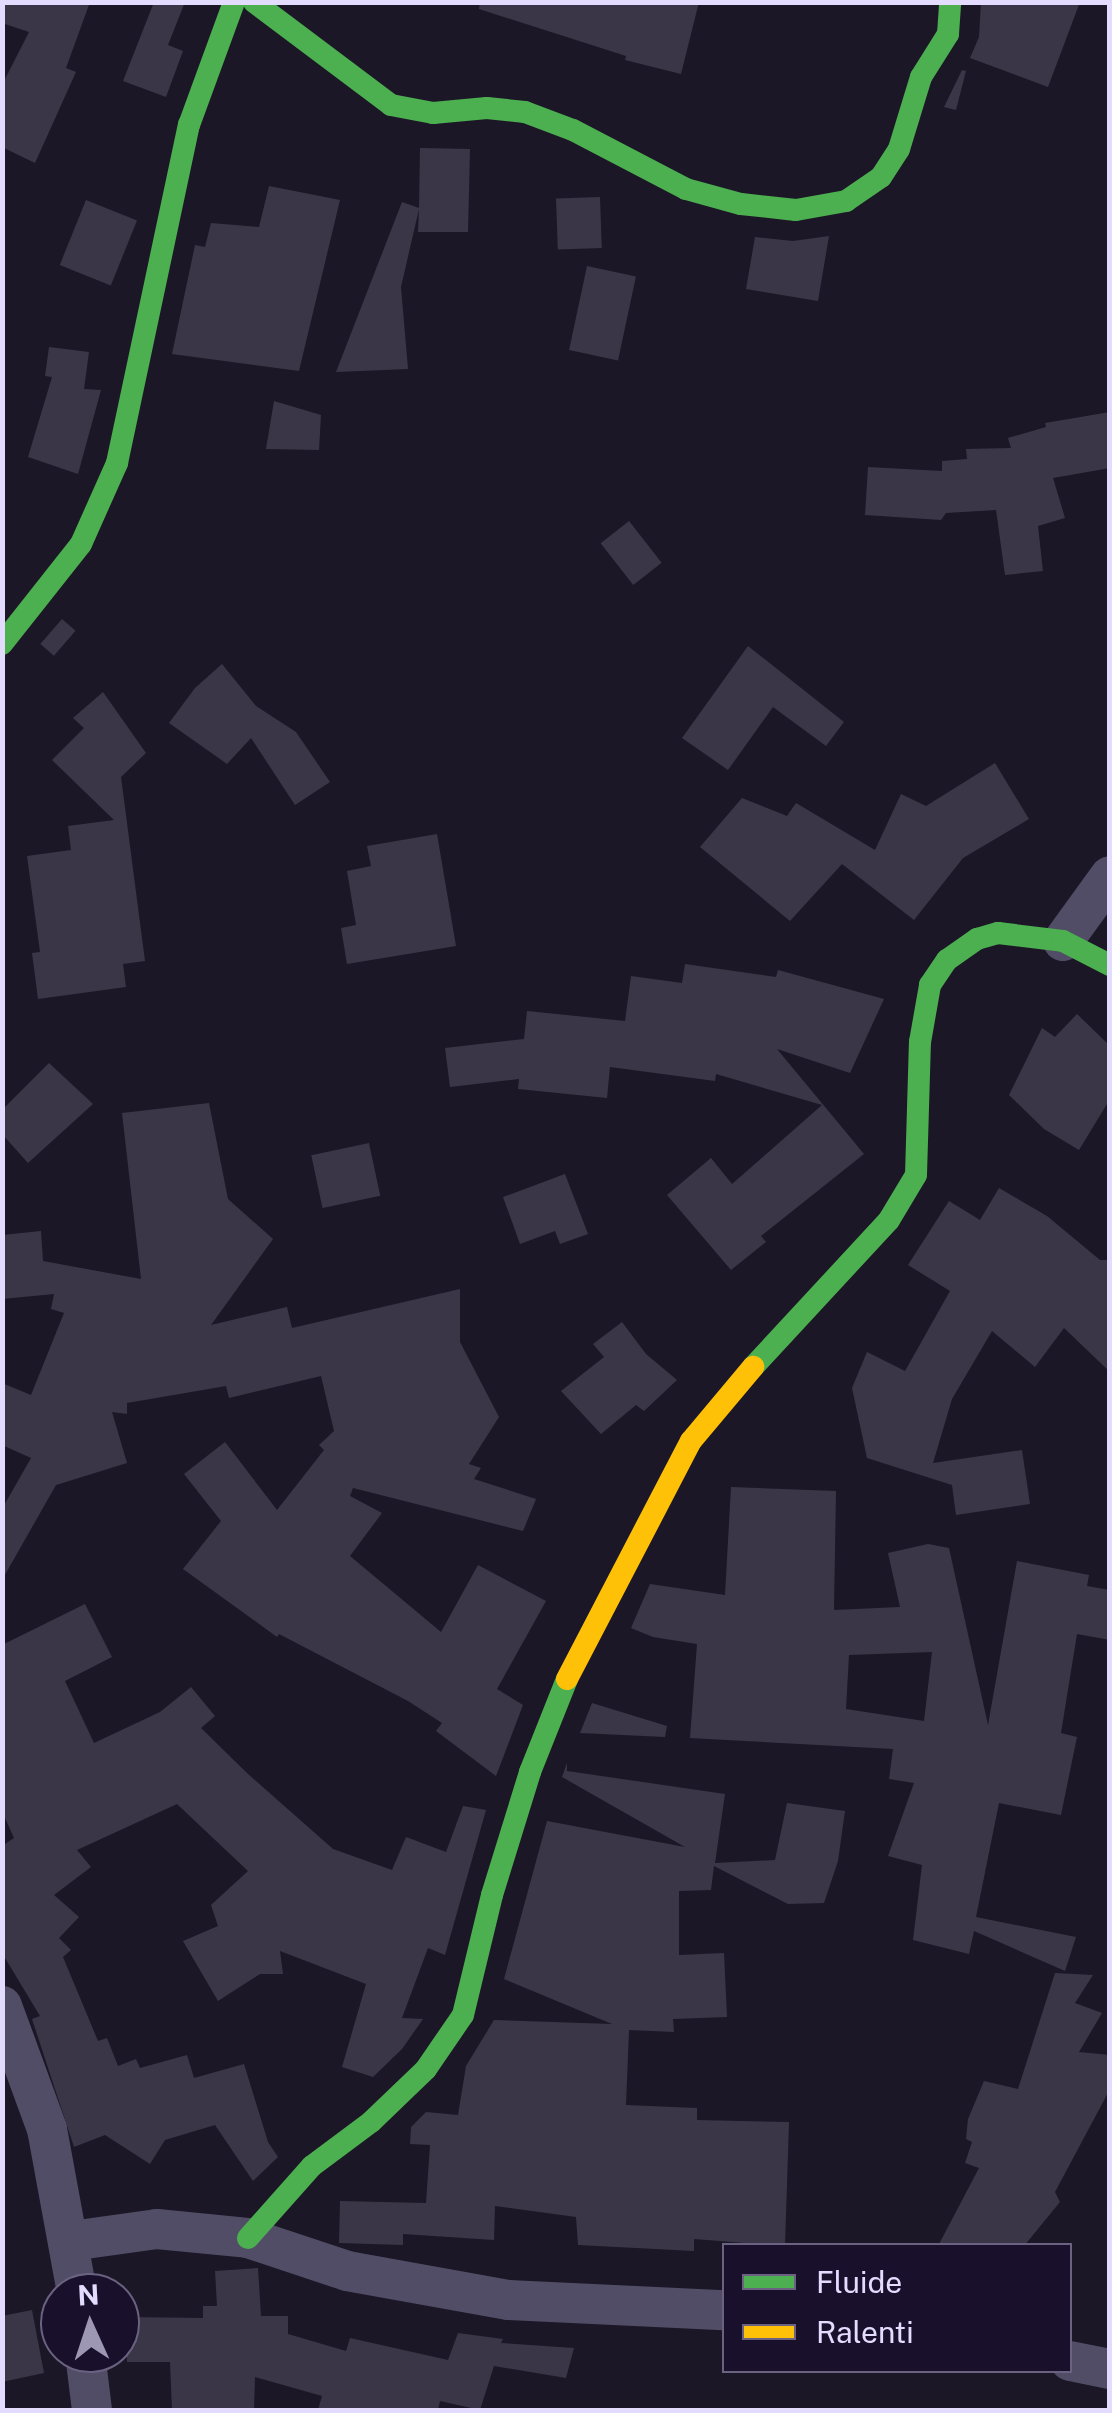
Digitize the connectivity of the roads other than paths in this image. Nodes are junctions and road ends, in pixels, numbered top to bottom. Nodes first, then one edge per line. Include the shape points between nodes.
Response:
1 (234, 2) edge
2 (254, 2) edge
3 (950, 2) edge
4 (2, 644) edge
5 (1110, 876) edge
6 (1062, 941) junction
7 (1110, 965) edge
8 (2, 2006) edge
9 (2, 2098) edge
10 (47, 2128) junction
11 (248, 2238) junction
12 (71, 2242) junction
13 (75, 2273) edge
14 (722, 2310) edge
15 (1072, 2361) edge
16 (1110, 2369) edge
17 (87, 2373) edge
18 (92, 2410) edge

1 - 4 street via 190,125 116,463 81,544
2 - 3 street via 391,105 433,113 524,112 686,189 796,210 846,201 881,176 899,149 921,78 948,34
5 - 6 street
6 - 7 street
6 - 11 street via 998,933 977,939 947,960 930,986 920,1042 916,1175 889,1220 734,1387 682,1457 576,1658 537,1756 492,1895 464,2015 426,2069 312,2166
8 - 10 street
9 - 10 street
10 - 12 street
11 - 12 street via 157,2229
11 - 14 street via 347,2271 508,2300
12 - 13 street
15 - 16 street
17 - 18 street

